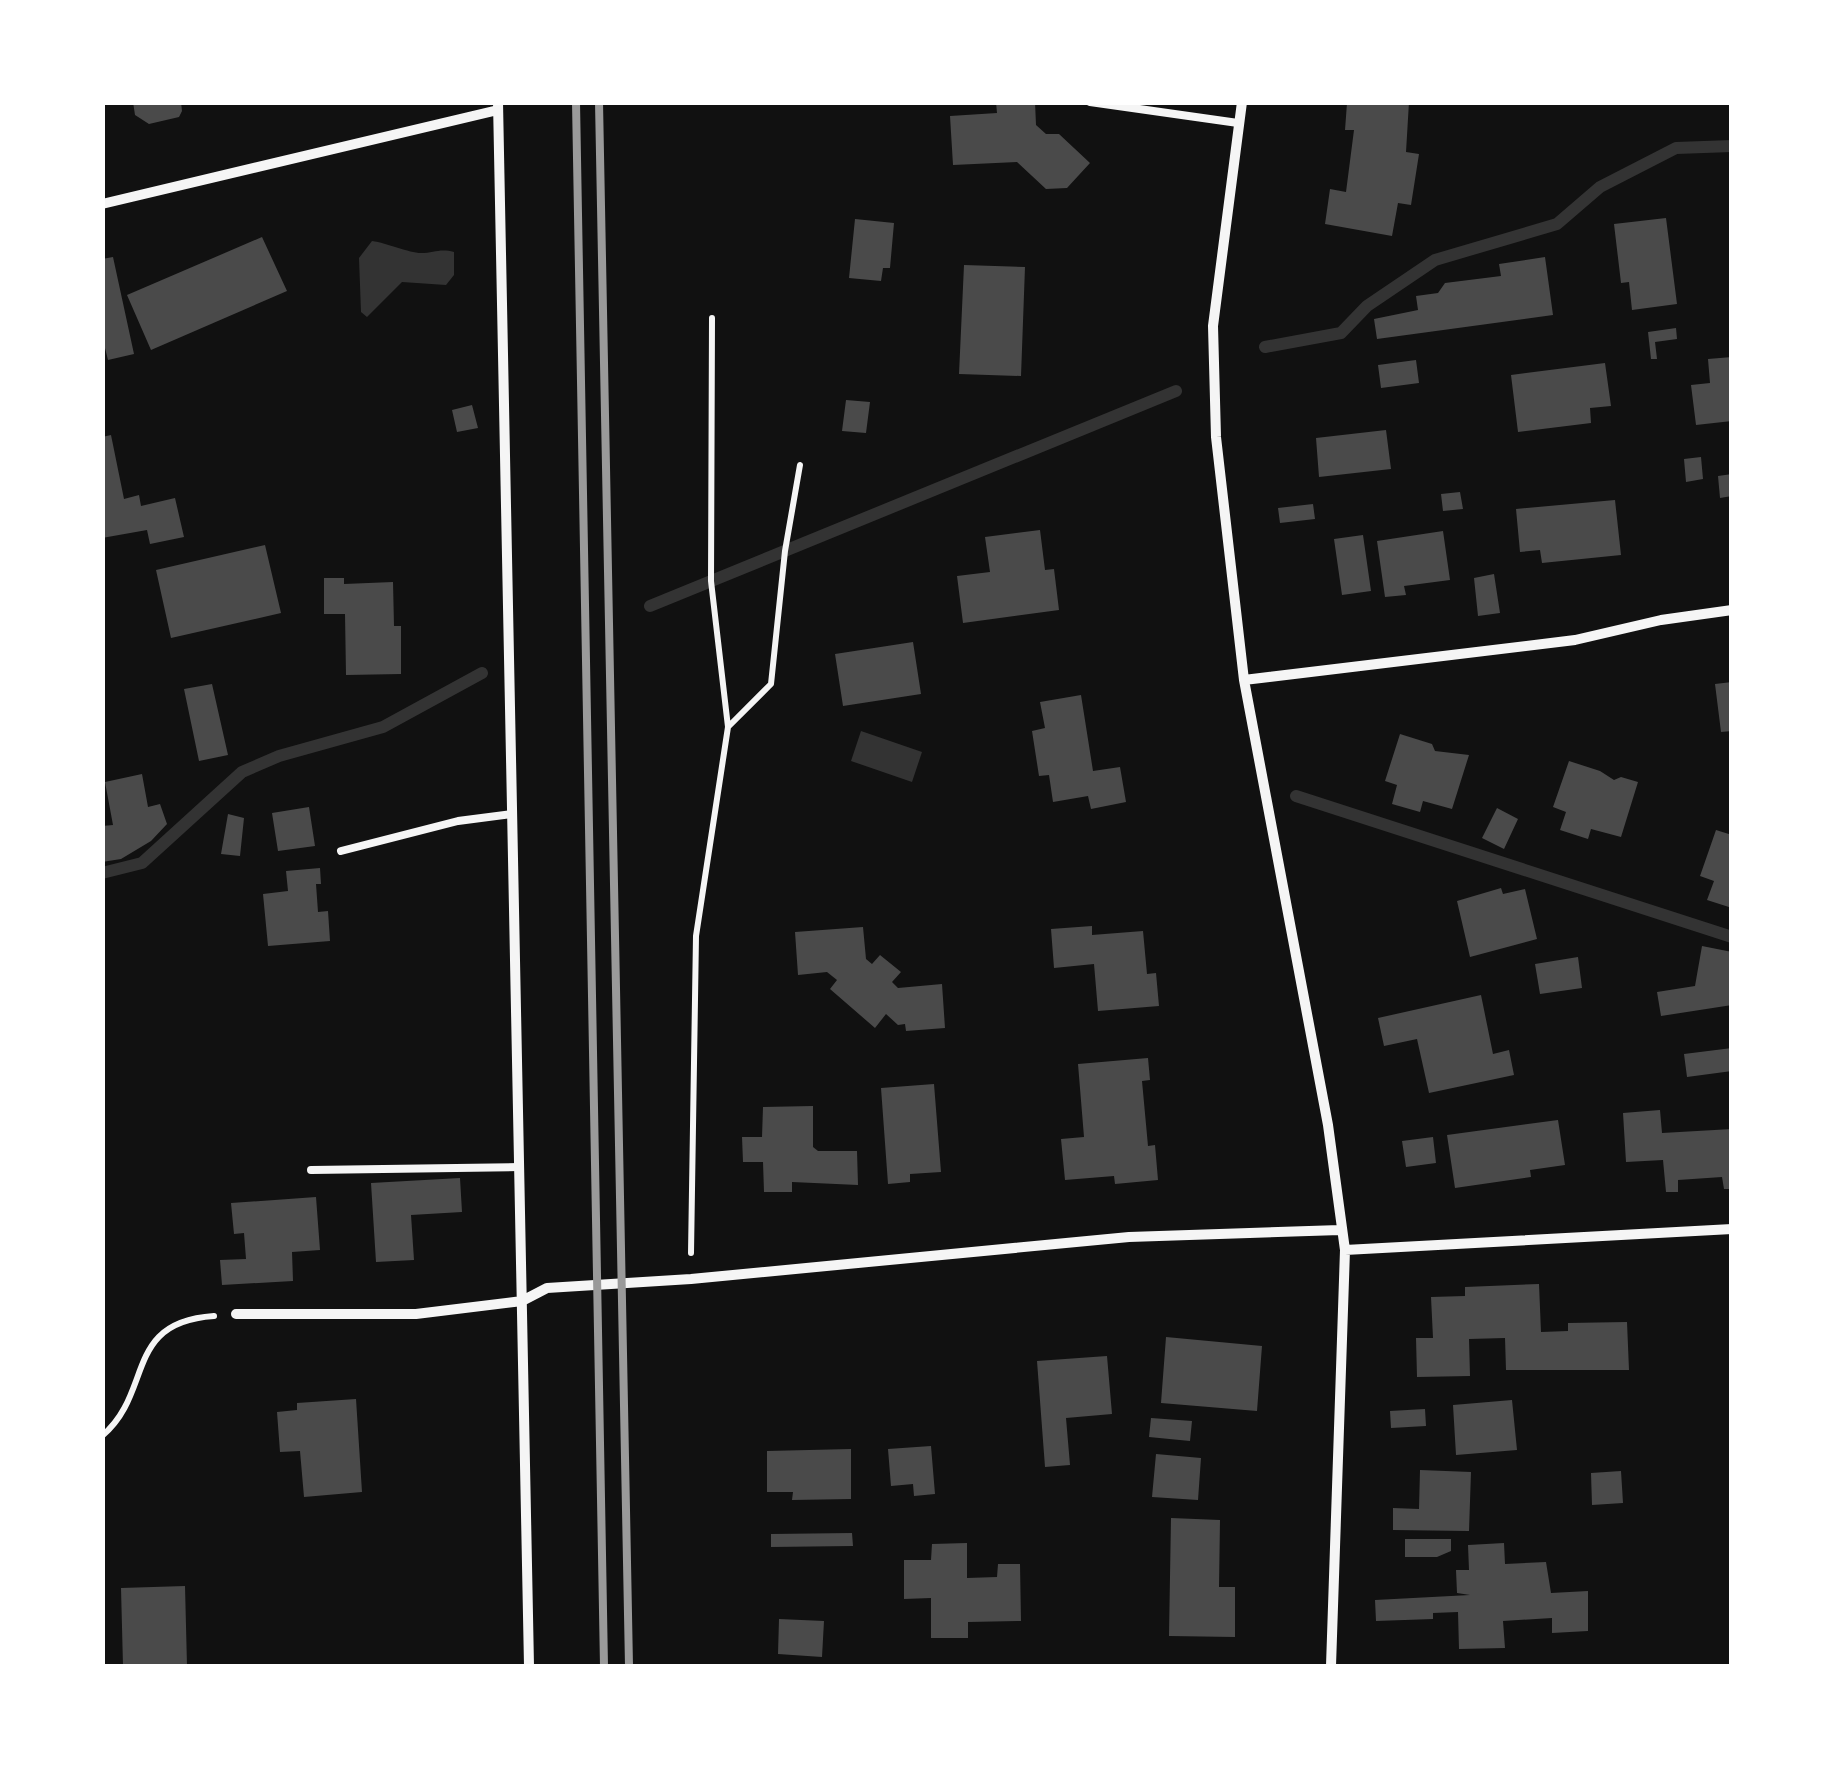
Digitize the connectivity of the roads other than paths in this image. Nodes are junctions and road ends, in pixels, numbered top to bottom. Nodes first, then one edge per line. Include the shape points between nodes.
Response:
1 (1090, 102) edge
2 (1242, 102) edge
3 (498, 106) edge
4 (1238, 123) junction
5 (102, 204) edge
6 (1732, 610) edge
7 (1244, 680) junction
8 (512, 814) junction
9 (340, 851) dead end
10 (519, 1167) junction
11 (311, 1170) dead end
12 (1340, 1230) junction
13 (1732, 1230) edge
14 (1345, 1250) junction
15 (522, 1301) junction
16 (236, 1314) road end
17 (529, 1666) edge
18 (1331, 1666) edge

1 - 4 lane
2 - 4 street
3 - 5 street
3 - 8 street
4 - 7 street via 1213,326 1216,437
6 - 7 street via 1574,640
7 - 12 street via 1328,1124
8 - 9 lane
8 - 10 street
10 - 11 lane
10 - 15 street
12 - 14 street
12 - 15 street via 1130,1237 547,1288
13 - 14 street
14 - 18 street
15 - 16 street via 416,1314
15 - 17 street

